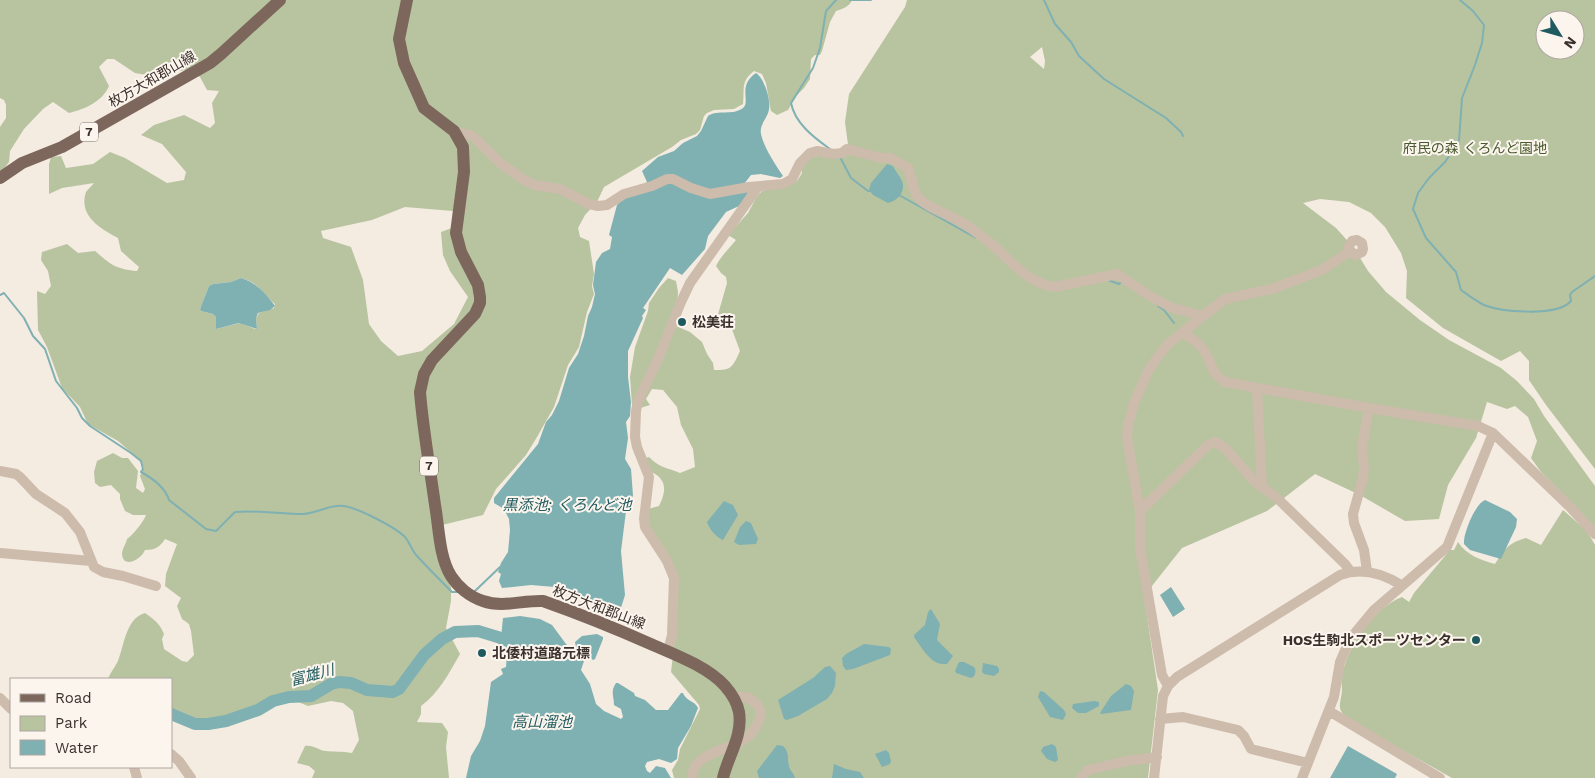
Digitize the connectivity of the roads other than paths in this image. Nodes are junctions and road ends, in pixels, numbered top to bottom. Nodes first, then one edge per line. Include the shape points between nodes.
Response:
1 (280, 0) edge
2 (408, 0) edge
3 (454, 131) junction
4 (0, 178) edge
5 (754, 187) junction
6 (1350, 251) dead end
7 (1202, 316) junction
8 (1183, 333) junction
9 (1258, 388) junction
10 (1370, 408) junction
11 (1493, 432) junction
12 (0, 471) edge
13 (1262, 486) junction
14 (1140, 511) junction
15 (1595, 534) edge
16 (0, 553) edge
17 (92, 561) junction
18 (1367, 571) junction
19 (1350, 572) junction
20 (1402, 585) junction
21 (156, 586) dead end
22 (668, 651) junction
23 (1168, 686) junction
24 (0, 698) edge
25 (734, 698) junction
26 (10, 707) edge
27 (1329, 711) junction
28 (1160, 719) junction
29 (735, 745) junction
30 (172, 755) edge
31 (1157, 757) junction
32 (1308, 763) junction
33 (1428, 774) edge
34 (191, 778) edge
35 (692, 778) edge
36 (723, 778) edge
37 (1081, 778) edge
38 (1154, 778) edge
39 (1302, 778) edge
40 (1440, 778) edge

1 - 4 main road, 枚方大和郡山線 / 7 via 210,63 62,147 22,163
2 - 3 main road, 枚方大和郡山線 / 7 via 399,39 404,63 424,108
3 - 5 street via 478,140 498,162 524,180 598,206 672,179 710,194
3 - 22 main road, 枚方大和郡山線 / 7 via 463,147 465,164 457,239 478,285 480,303 465,326 432,360 424,374 420,392 446,567 462,589 484,602 543,601
5 - 7 street via 783,184 792,179 800,163 817,151 834,154 847,149 891,158 908,168 917,196 989,242 1032,280 1055,288 1117,274 1170,307
5 - 22 street via 690,283 638,400 635,437 649,477 645,528 674,578 672,635
6 - 7 street via 1322,270 1272,289 1225,299
7 - 8 street
8 - 9 street via 1201,346 1216,376 1225,382
8 - 14 street via 1167,345 1148,371 1130,414 1127,438
9 - 10 street
9 - 13 street
10 - 11 street via 1478,426
10 - 18 street via 1362,447 1364,473 1353,514
11 - 15 street
11 - 20 street via 1447,547
12 - 17 street via 16,474 36,494 66,513 80,532
13 - 14 street via 1215,442 1208,445
13 - 19 street
14 - 23 street via 1140,548 1162,675
16 - 17 street
17 - 21 street via 94,567 103,572
18 - 19 street
18 - 20 street via 1384,575
19 - 23 street via 1318,588 1215,652
20 - 27 street via 1374,610 1350,639 1340,662
22 - 25 main road, 枚方大和郡山線 / 7 via 716,679
23 - 28 street via 1163,696
24 - 26 street
25 - 29 main road, 枚方大和郡山線 / 7 via 740,722
25 - 29 street via 744,696 752,700 760,708 761,716 751,734
27 - 32 street
27 - 33 street
28 - 31 street
28 - 32 street via 1183,717 1238,730 1251,749
29 - 35 street via 700,761 693,768
29 - 36 main road, 枚方大和郡山線 / 7
30 - 34 street
31 - 37 street via 1088,770
31 - 38 street
32 - 39 street
33 - 40 street

